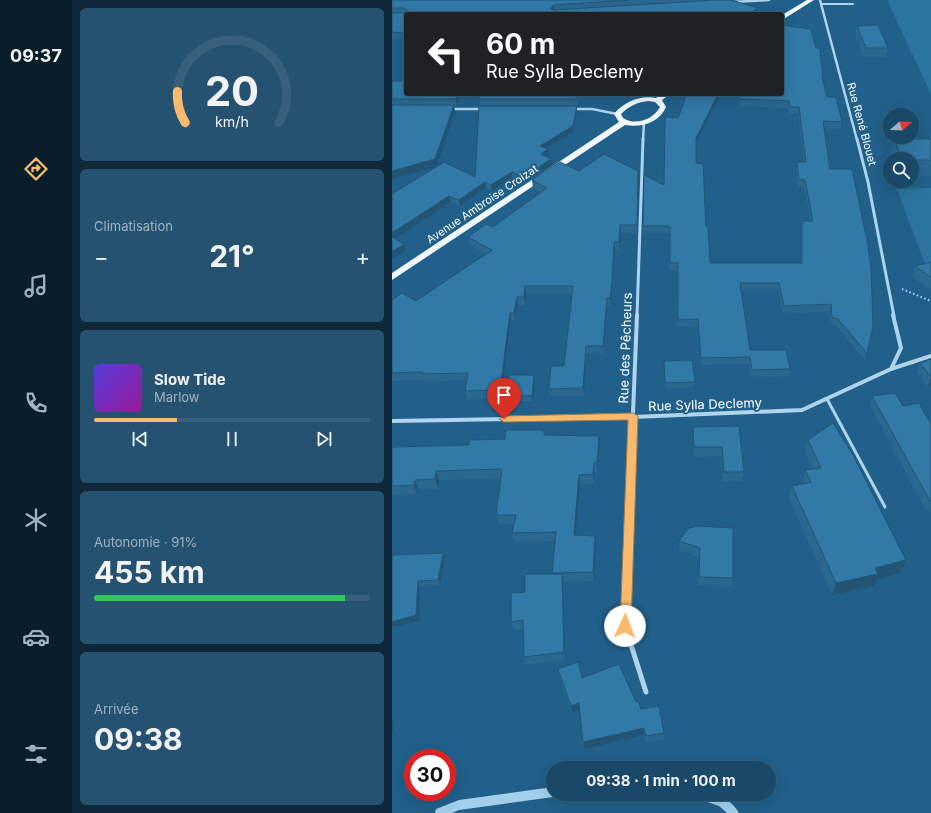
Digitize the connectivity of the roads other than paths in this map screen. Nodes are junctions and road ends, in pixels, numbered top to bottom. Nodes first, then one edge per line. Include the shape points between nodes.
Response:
1 (768, 0) edge
2 (810, 0) edge
3 (820, 0) edge
4 (729, 3) edge
5 (821, 4) junction
6 (852, 4) dead end
7 (784, 17) edge
8 (664, 96) edge
9 (658, 100) junction
10 (448, 109) edge
11 (488, 109) edge
12 (568, 109) edge
13 (617, 114) junction
14 (644, 122) junction
15 (623, 123) junction
16 (392, 277) edge
17 (931, 356) edge
18 (890, 369) junction
19 (827, 399) junction
20 (633, 416) junction
21 (392, 421) edge
22 (885, 507) dead end
23 (646, 692) dead end

1 - 4 street
2 - 7 main road
3 - 5 street, Rue René Blouet
5 - 6 lane
5 - 18 street, Rue René Blouet via 868,182 901,348
8 - 9 main road
9 - 13 main road via 634,101
9 - 14 main road via 663,107 662,111
10 - 11 street
12 - 13 street via 592,109
13 - 15 main road
14 - 15 main road
14 - 20 street, Rue des Pêcheurs
15 - 16 main road, Avenue Ambroise Croizat
17 - 18 street, Rue Sylla Declemy
18 - 19 street, Rue Sylla Declemy
19 - 20 street, Rue Sylla Declemy via 802,410
19 - 22 lane
20 - 21 street, Rue Sylla Declemy
20 - 23 street, Rue des Pêcheurs via 625,626

